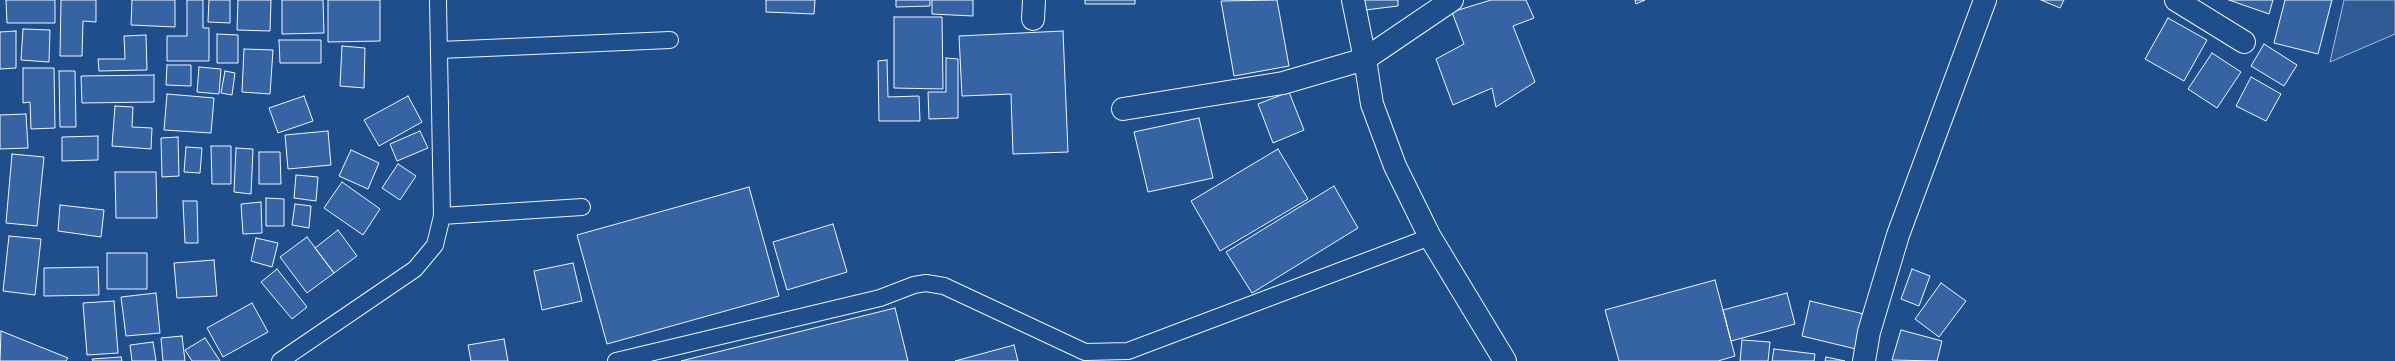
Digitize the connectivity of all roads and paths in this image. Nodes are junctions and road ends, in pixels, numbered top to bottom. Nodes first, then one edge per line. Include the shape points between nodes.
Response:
1 (438, 0) edge
2 (1353, 0) edge
3 (1452, 0) edge
4 (1985, 0) edge
5 (2176, 0) edge
6 (670, 40) dead end
7 (2244, 42) dead end
8 (440, 50) junction
9 (1365, 59) junction
10 (1123, 109) dead end
11 (582, 207) dead end
12 (442, 216) junction
13 (1430, 237) junction
14 (634, 359) edge
15 (280, 361) edge
16 (616, 361) edge
17 (1506, 361) edge
18 (1864, 361) edge

1 - 8 lane
2 - 9 street
3 - 9 street
4 - 18 street via 1898,235 1869,332
5 - 7 street
6 - 8 lane
8 - 12 lane
9 - 10 street via 1283,83
9 - 13 street via 1372,104 1385,142
11 - 12 lane
12 - 15 lane via 435,245 415,269
13 - 14 lane via 1128,351 1085,352 944,286 926,283 880,298
13 - 17 street
14 - 16 lane

